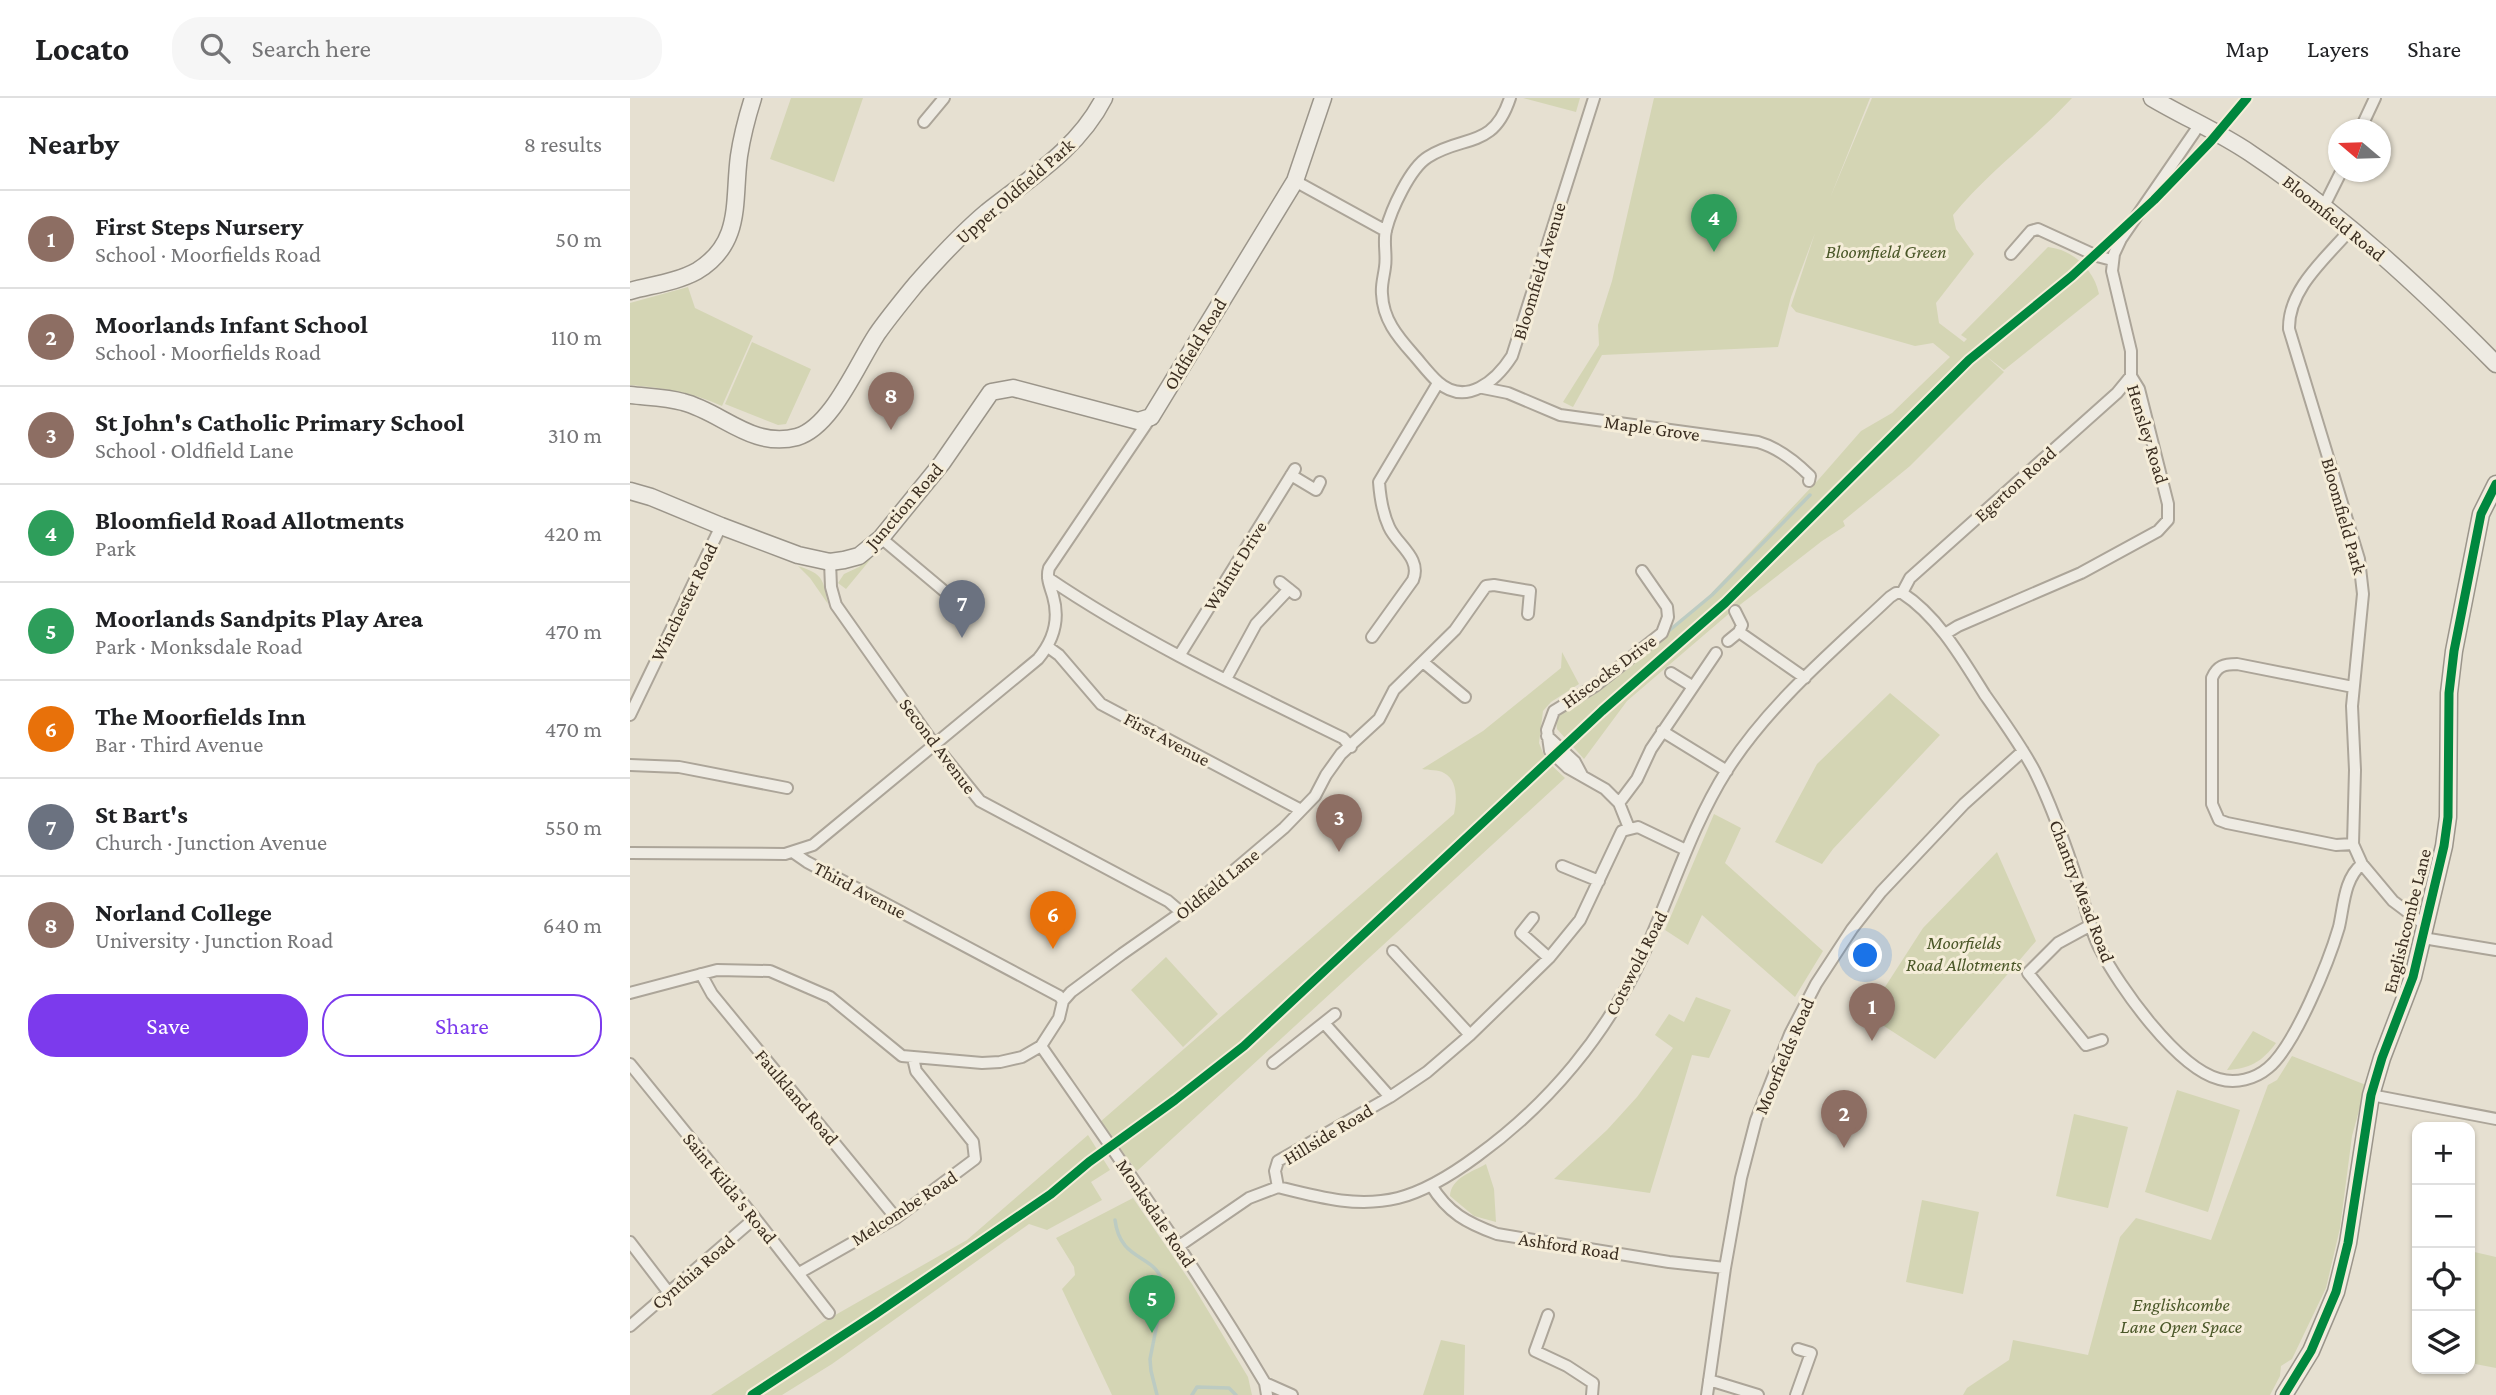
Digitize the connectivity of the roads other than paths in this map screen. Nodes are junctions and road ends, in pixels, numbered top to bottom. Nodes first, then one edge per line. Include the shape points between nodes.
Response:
1 (753, 98) edge
2 (944, 98) edge
3 (1104, 98) edge
4 (1323, 98) edge
5 (1510, 98) edge
6 (1594, 98) edge
7 (2152, 98) edge
8 (2375, 98) edge
9 (2366, 119) edge
10 (924, 122) dead end
11 (2200, 124) junction
12 (1295, 181) junction
13 (2336, 182) edge
14 (2324, 206) junction
15 (2351, 229) junction
16 (1386, 231) junction
17 (2011, 254) dead end
18 (2112, 260) junction
19 (630, 291) edge
20 (2496, 364) edge
21 (2131, 376) junction
22 (1438, 383) junction
23 (1483, 388) junction
24 (630, 395) edge
25 (1151, 417) junction
26 (1809, 481) dead end
27 (1320, 482) dead end
28 (2496, 484) edge
29 (630, 491) edge
30 (721, 526) junction
31 (880, 538) junction
32 (830, 562) junction
33 (1642, 571) dead end
34 (1048, 578) junction
35 (1288, 589) dead end
36 (1902, 593) junction
37 (962, 606) dead end
38 (1735, 611) dead end
39 (1528, 614) dead end
40 (1739, 632) junction
41 (1945, 634) junction
42 (1373, 637) dead end
43 (1728, 641) dead end
44 (1048, 647) junction
45 (1716, 653) dead end
46 (1180, 656) junction
47 (1423, 662) junction
48 (1671, 673) dead end
49 (1805, 678) junction
50 (1226, 679) junction
51 (1692, 686) junction
52 (2353, 687) junction
53 (1465, 697) dead end
54 (630, 715) edge
55 (1662, 732) junction
56 (934, 744) junction
57 (1351, 747) junction
58 (2023, 751) junction
59 (630, 765) edge
60 (1727, 771) junction
61 (787, 788) dead end
62 (1619, 803) junction
63 (1301, 810) junction
64 (1629, 828) junction
65 (2353, 844) junction
66 (1686, 850) junction
67 (630, 853) edge
68 (794, 853) junction
69 (2362, 864) junction
70 (1562, 866) dead end
71 (1599, 881) junction
72 (1182, 914) junction
73 (1533, 918) dead end
74 (2091, 925) junction
75 (2424, 931) junction
76 (2496, 950) edge
77 (1393, 951) dead end
78 (1549, 958) junction
79 (701, 974) junction
80 (630, 993) edge
81 (1063, 1005) junction
82 (1335, 1014) dead end
83 (1324, 1023) junction
84 (1471, 1035) junction
85 (2102, 1040) dead end
86 (1041, 1046) junction
87 (913, 1058) junction
88 (1273, 1063) dead end
89 (630, 1064) edge
90 (2371, 1095) junction
91 (1390, 1097) junction
92 (2496, 1119) edge
93 (1432, 1185) junction
94 (1278, 1187) junction
95 (755, 1217) junction
96 (896, 1218) junction
97 (630, 1242) edge
98 (1180, 1246) junction
99 (1725, 1268) junction
100 (799, 1273) junction
101 (669, 1293) junction
102 (828, 1313) dead end
103 (1548, 1315) dead end
104 (630, 1326) edge
105 (1798, 1349) dead end
106 (1709, 1380) junction
107 (1266, 1389) edge
108 (1292, 1395) edge
109 (1592, 1395) edge
110 (1707, 1395) edge
111 (1758, 1395) edge
112 (1797, 1395) edge
113 (2284, 1395) edge

1 - 19 street via 739,156 734,219 725,245 697,270
2 - 10 street
3 - 24 street, Upper Oldfield Park via 1064,151 985,214 917,283 811,431 765,438 682,401
4 - 12 street, Oldfield Road
5 - 16 street via 1490,131 1417,166
6 - 23 street, Bloomfield Avenue via 1518,342 1506,366
7 - 11 street, Bloomfield Road
8 - 9 street
11 - 14 street, Bloomfield Road
11 - 18 street via 2121,239
12 - 16 street
12 - 25 street, Oldfield Road
13 - 14 street
14 - 15 street, Bloomfield Road
15 - 20 street, Bloomfield Road
15 - 52 street, Bloomfield Park via 2301,288 2289,316 2291,341 2361,568
16 - 22 street via 1383,308 1395,333
17 - 18 street via 2025,236 2038,229
18 - 21 street, Hensley Road via 2131,351
21 - 36 street, Egerton Road via 2118,393 1910,578
21 - 41 street, Hensley Road via 2139,389 2159,466 2168,520 2158,531 2081,573
22 - 23 street via 1463,392
22 - 42 street via 1379,482 1389,527 1415,563 1416,572
23 - 26 street, Maple Grove via 1508,393 1560,415 1758,442 1782,452 1810,476
25 - 31 street, Junction Road via 1138,421 1013,388 991,392 942,463
25 - 34 street, Oldfield Road via 1048,568
27 - 46 street, Walnut Drive via 1315,490 1293,472
28 - 75 street, Englishcombe Lane via 2481,514 2454,651 2447,726 2448,817
29 - 30 street
30 - 32 street
30 - 54 street, Winchester Road
31 - 32 street, Junction Road via 859,556
31 - 37 street
32 - 56 street, Second Avenue via 836,605
33 - 62 street, Hiscocks Drive via 1667,607 1662,634 1595,686 1553,711 1548,722 1550,751
34 - 44 street via 1057,619
34 - 46 street
35 - 50 street via 1256,624
36 - 41 street, Chantry Mead Road
36 - 49 street, Cotswold Road via 1890,597
38 - 40 street via 1742,625
39 - 47 street, Oldfield Lane via 1530,591 1486,586 1455,629
40 - 43 street
40 - 49 street
41 - 58 street, Chantry Mead Road
44 - 56 street
44 - 63 street, First Avenue via 1101,704
45 - 51 street
46 - 50 street
47 - 53 street
47 - 57 street, Oldfield Lane via 1394,690 1379,719
48 - 51 street, Hiscocks Drive
49 - 60 street, Cotswold Road via 1762,723
50 - 57 street via 1343,738
51 - 55 street
52 - 65 street, Bloomfield Park
52 - 65 street via 2236,664 2220,666 2212,678 2212,804 2219,820 2336,845
55 - 60 street
55 - 62 street
56 - 68 street via 813,845
56 - 72 street, Second Avenue via 980,801 1168,901
57 - 63 street, Oldfield Lane
58 - 74 street, Chantry Mead Road via 2058,825
58 - 99 street, Moorfields Road via 1964,804 1881,892 1816,984 1790,1034 1756,1120
59 - 61 street via 679,767
60 - 66 street, Cotswold Road
62 - 64 street, Hiscocks Drive
63 - 72 street, Oldfield Lane
64 - 66 street via 1649,831
64 - 71 street, Hillside Road via 1616,839
65 - 69 street, Bloomfield Park
66 - 93 street, Cotswold Road via 1643,956 1595,1039 1518,1126
67 - 68 street, Third Avenue
68 - 81 street, Third Avenue via 1059,996
69 - 74 street, Chantry Mead Road via 2350,877 2329,954 2286,1047 2267,1069 2242,1081 2210,1076 2152,1026 2114,974
69 - 75 street, Bloomfield Park
70 - 71 street
71 - 78 street, Hillside Road via 1580,920
72 - 81 street, Oldfield Lane via 1071,992
73 - 78 street via 1521,933
74 - 85 street via 2058,943 2028,973 2086,1045
75 - 76 street
75 - 90 street, Englishcombe Lane via 2413,977
77 - 84 street
78 - 84 street, Hillside Road
79 - 80 street
79 - 87 street via 729,969 770,971 830,997 895,1053
79 - 96 street, Faulkland Road via 712,994
81 - 86 street
82 - 83 street
83 - 88 street
83 - 91 street, Hillside Road
84 - 91 street, Hillside Road
86 - 87 street via 1000,1062
86 - 98 street, Monksdale Road
87 - 96 street, Melcombe Road via 916,1071 973,1142 975,1154 972,1163
89 - 95 street, Saint Kilda's Road
90 - 92 street
90 - 113 street, Englishcombe Lane via 2336,1292 2311,1351
91 - 94 street, Hillside Road via 1278,1161
93 - 94 street, Cotswold Road via 1399,1198 1368,1203
93 - 99 street, Ashford Road via 1454,1213 1497,1234
94 - 98 street, Hillside Road via 1249,1198
95 - 100 street, Saint Kilda's Road
95 - 101 street, Cynthia Road
96 - 100 street, Melcombe Road
97 - 101 street
98 - 107 street, Monksdale Road
99 - 106 street, Moorfields Road
100 - 102 street, Saint Kilda's Road
101 - 104 street, Cynthia Road
103 - 109 street via 1535,1351 1593,1383
105 - 112 street via 1817,1354
106 - 110 street, Moorfields Road
106 - 111 street
107 - 108 street, Monksdale Road

